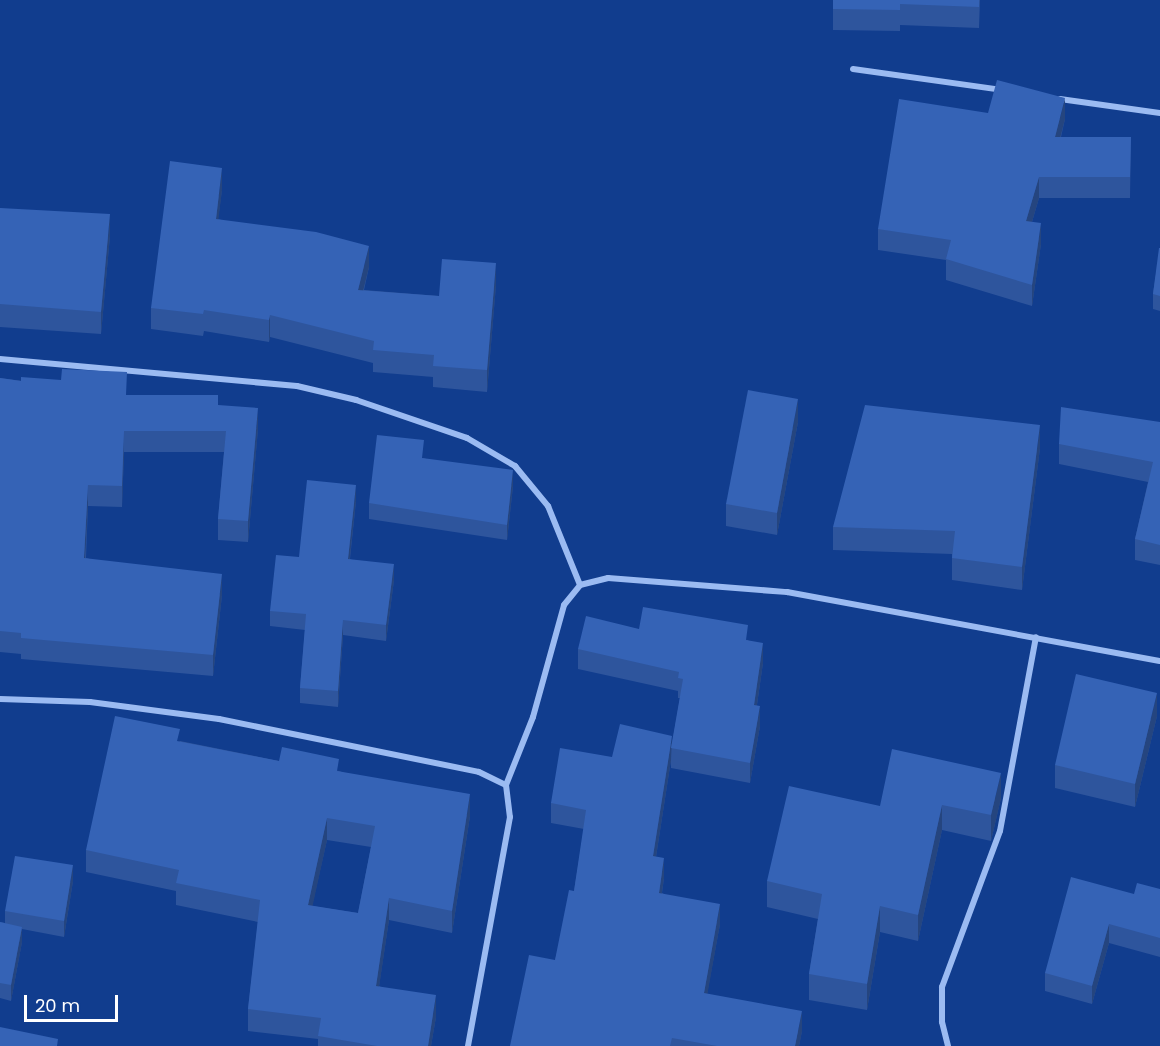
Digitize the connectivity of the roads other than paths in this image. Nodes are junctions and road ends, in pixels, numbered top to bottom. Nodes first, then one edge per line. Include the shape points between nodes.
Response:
1 (853, 69) dead end
2 (1007, 91) edge
3 (1054, 98) edge
4 (1160, 113) edge
5 (0, 359) edge
6 (580, 585) junction
7 (1036, 637) junction
8 (1160, 661) edge
9 (0, 699) edge
10 (506, 785) junction
11 (468, 1046) edge
12 (948, 1046) edge

1 - 2 street
3 - 4 street
5 - 6 street via 297,386 356,400 467,438 515,466 548,506
6 - 7 street via 608,578 787,592
6 - 10 street via 564,605 533,717
7 - 8 street
7 - 12 street via 1000,831 942,987 942,1022
9 - 10 street via 90,702 219,719 479,772
10 - 11 street via 510,817

